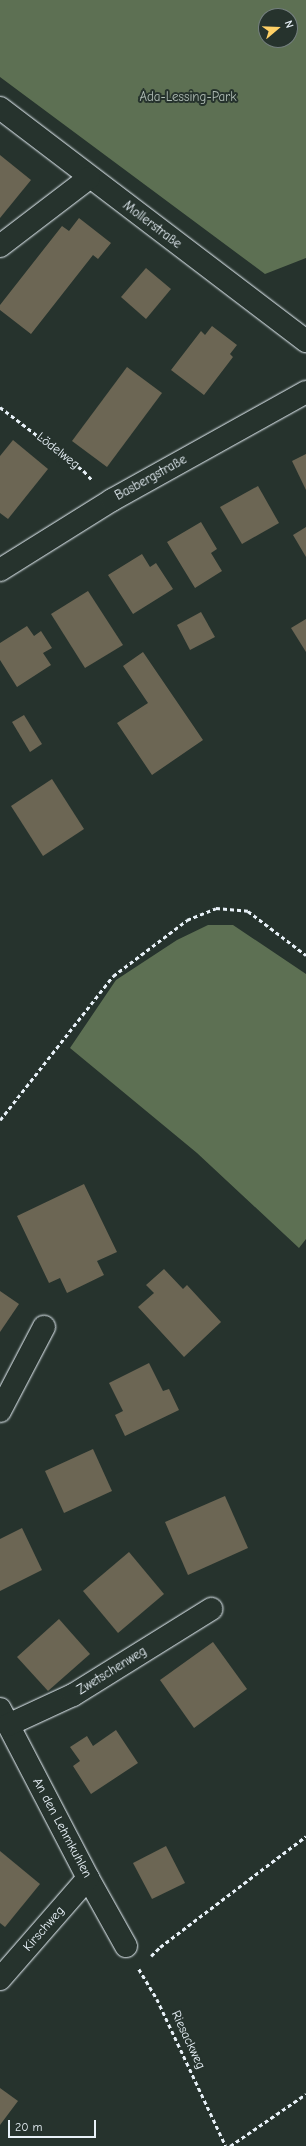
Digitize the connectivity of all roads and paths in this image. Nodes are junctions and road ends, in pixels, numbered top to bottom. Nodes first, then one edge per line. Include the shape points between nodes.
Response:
1 (0, 108) edge
2 (89, 178) junction
3 (0, 246) edge
4 (306, 341) edge
5 (306, 392) edge
6 (0, 407) edge
7 (112, 500) junction
8 (0, 570) edge
9 (306, 955) edge
10 (0, 1120) edge
11 (44, 1327) dead end
12 (0, 1411) edge
13 (211, 1609) dead end
14 (4, 1717) edge
15 (306, 1836) edge
16 (88, 1878) junction
17 (126, 1946) joint
18 (150, 1958) dead end
19 (144, 1963) dead end
20 (139, 1968) junction
21 (0, 1979) edge
22 (306, 2094) edge
23 (226, 2146) edge
24 (230, 2146) edge

1 - 2 street, Mollerstraße
2 - 3 street
2 - 4 street, Mollerstraße
5 - 7 street, Basbergstraße
6 - 7 path, Lödelweg via 84,471
7 - 8 street, Basbergstraße
9 - 10 path via 248,911 216,908 187,920 113,976
11 - 12 street
13 - 14 street, Zwetschenweg via 73,1696
14 - 16 street, An den Lehmkuhlen
15 - 18 path via 160,1947
16 - 17 street, An den Lehmkuhlen
16 - 21 street, Kirschweg
17 - 20 path, Riesackweg
19 - 20 path
20 - 23 path, Riesackweg via 157,1999
22 - 24 path

